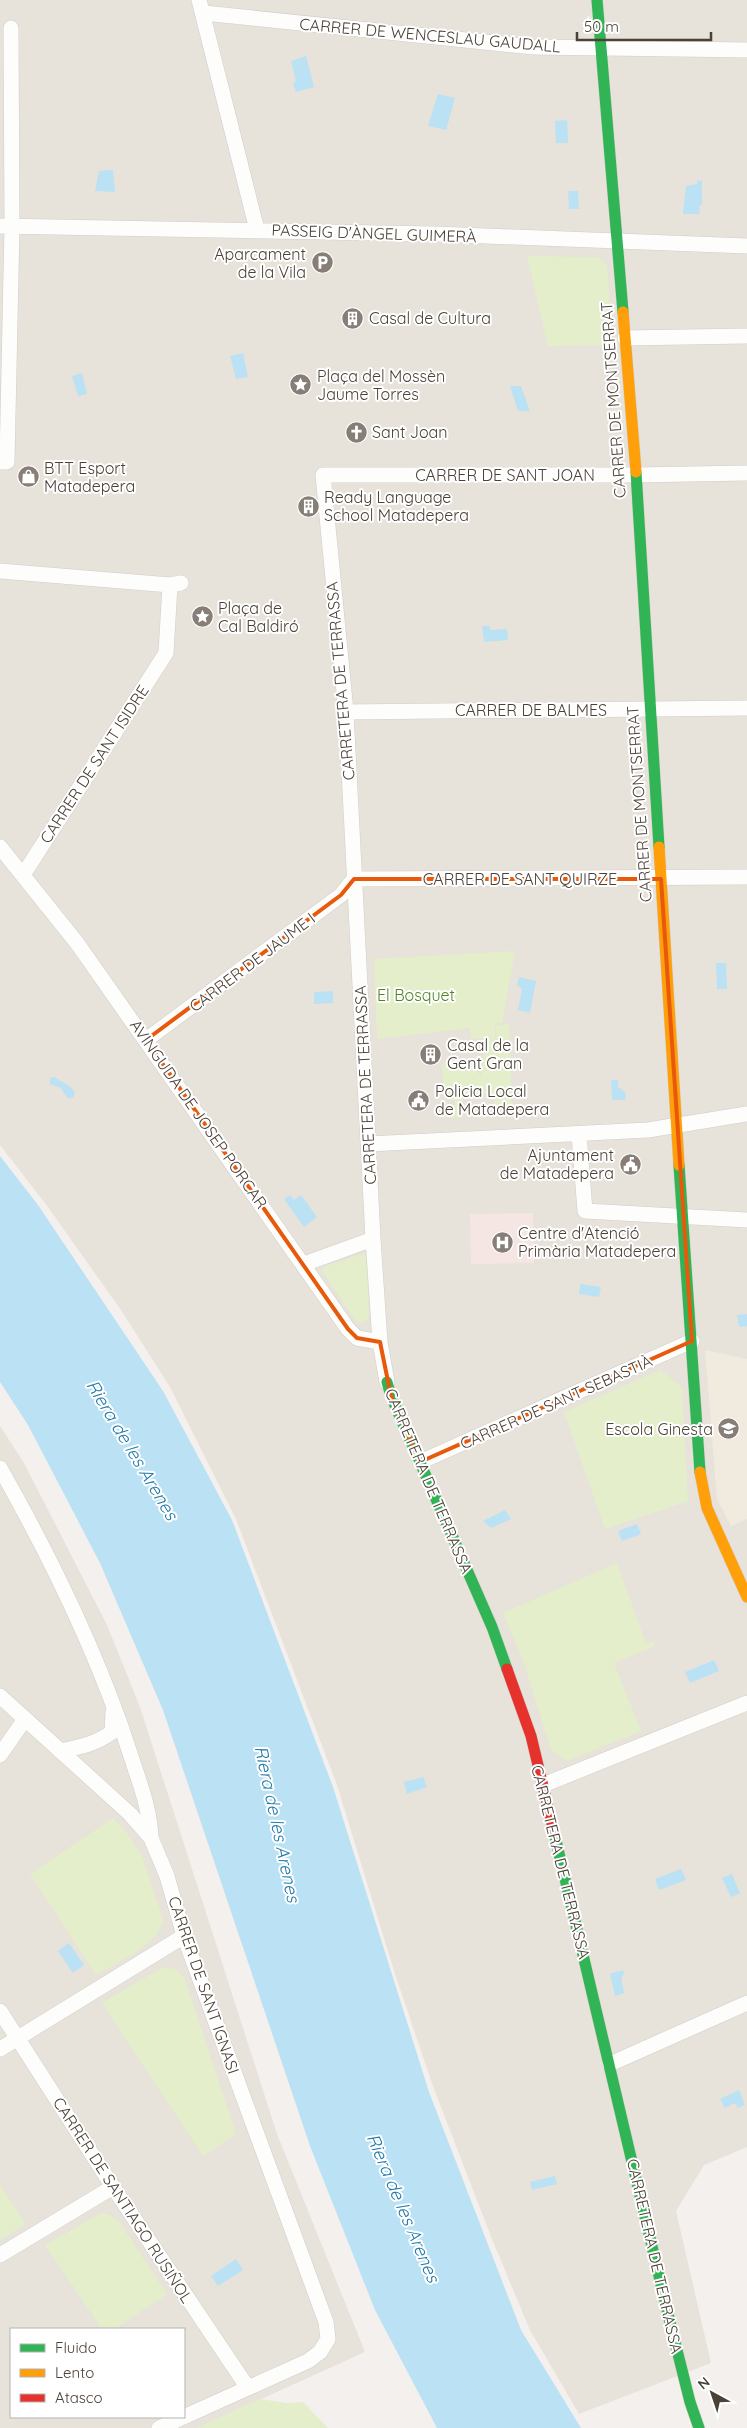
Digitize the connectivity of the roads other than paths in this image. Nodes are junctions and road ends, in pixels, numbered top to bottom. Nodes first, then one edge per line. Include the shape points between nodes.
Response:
1 (597, 0) edge
2 (202, 7) edge
3 (11, 28) dead end
4 (601, 47) junction
5 (747, 50) edge
6 (6, 227) edge
7 (257, 230) junction
8 (617, 242) junction
9 (747, 246) edge
10 (747, 336) edge
11 (624, 338) junction
12 (4, 462) edge
13 (747, 473) edge
14 (323, 475) joint
15 (636, 475) junction
16 (0, 571) edge
17 (747, 708) edge
18 (649, 709) junction
19 (346, 712) junction
20 (0, 847) edge
21 (23, 875) junction
22 (747, 877) edge
23 (354, 879) junction
24 (660, 879) junction
25 (146, 1040) junction
26 (747, 1114) edge
27 (676, 1126) junction
28 (579, 1134) junction
29 (368, 1144) junction
30 (682, 1218) junction
31 (747, 1220) edge
32 (373, 1239) junction
33 (304, 1264) junction
34 (692, 1341) junction
35 (380, 1342) junction
36 (387, 1382) joint
37 (420, 1462) junction
38 (0, 1468) edge
39 (747, 1597) edge
40 (0, 1696) edge
41 (747, 1703) edge
42 (114, 1705) junction
43 (25, 1719) junction
44 (60, 1751) junction
45 (0, 1755) edge
46 (543, 1785) junction
47 (151, 1838) junction
48 (184, 1936) junction
49 (747, 2003) edge
50 (0, 2011) edge
51 (18, 2038) junction
52 (0, 2049) edge
53 (610, 2064) junction
54 (113, 2187) junction
55 (0, 2255) edge
56 (248, 2388) junction
57 (185, 2417) edge
58 (182, 2418) edge
59 (160, 2428) edge
60 (699, 2428) edge

1 - 4 street, CARRER DE MONTSERRAT
2 - 4 street, CARRER DE WENCESLAU GAUDALL via 533,47
2 - 7 street
3 - 6 street
4 - 5 street, CARRER DE WENCESLAU GAUDALL
4 - 8 street, CARRER DE MONTSERRAT
6 - 7 street, PASSEIG D'ÀNGEL GUIMERÀ
6 - 12 street
7 - 8 street, PASSEIG D'ÀNGEL GUIMERÀ
8 - 9 street, PASSEIG D'ÀNGEL GUIMERÀ
8 - 11 street, CARRER DE MONTSERRAT
10 - 11 street
11 - 15 street, CARRER DE MONTSERRAT
13 - 15 street, CARRER DE SANT JOAN
14 - 15 street, CARRER DE SANT JOAN
14 - 19 street, CARRETERA DE TERRASSA
15 - 18 street, CARRER DE MONTSERRAT
16 - 21 street, CARRER DE SANT ISIDRE via 175,584 166,653
17 - 18 street, CARRER DE BALMES
18 - 19 street, CARRER DE BALMES
18 - 24 street, CARRER DE MONTSERRAT
19 - 23 street, CARRETERA DE TERRASSA
20 - 21 street, AVINGUDA DE JOSEP PORCAR
21 - 25 street, AVINGUDA DE JOSEP PORCAR via 77,943
22 - 24 street, CARRER DE SANT QUIRZE
23 - 24 street, CARRER DE SANT QUIRZE
23 - 25 street, CARRER DE JAUME I via 341,895
23 - 29 street, CARRETERA DE TERRASSA
24 - 27 street, CARRER DE MONTSERRAT
25 - 33 street, AVINGUDA DE JOSEP PORCAR
26 - 27 street
27 - 28 street
27 - 30 street, CARRER DE MONTSERRAT
28 - 29 street
28 - 30 street via 585,1211
29 - 32 street, CARRETERA DE TERRASSA
30 - 31 street
30 - 34 street, CARRER DE MONTSERRAT
32 - 33 street
32 - 35 street, CARRETERA DE TERRASSA
33 - 35 street, AVINGUDA DE JOSEP PORCAR via 352,1334
34 - 37 street, CARRER DE SANT SEBASTIÀ
34 - 39 street, CARRER DE MONTSERRAT via 701,1483 707,1508
35 - 36 street, CARRETERA DE TERRASSA
36 - 37 street, CARRETERA DE TERRASSA
37 - 46 street, CARRETERA DE TERRASSA via 502,1653 531,1736
38 - 42 street via 51,1562
40 - 43 street, CARRER DE SANT IGNASI
41 - 46 street
42 - 44 street via 112,1732 89,1745
42 - 47 street via 150,1816
43 - 44 street, CARRER DE SANT IGNASI
43 - 45 street
44 - 47 street, CARRER DE SANT IGNASI via 130,1814
46 - 53 street, CARRETERA DE TERRASSA
47 - 48 street, CARRER DE SANT IGNASI via 167,1876
48 - 51 street
48 - 56 street, CARRER DE SANT IGNASI via 328,2339 308,2362
49 - 53 street
50 - 51 street, CARRER DE SANTIAGO RUSIÑOL
51 - 52 street
51 - 54 street, CARRER DE SANTIAGO RUSIÑOL
53 - 60 street, CARRETERA DE TERRASSA via 670,2321
54 - 55 street
54 - 56 street, CARRER DE SANTIAGO RUSIÑOL
56 - 57 street
58 - 59 street

